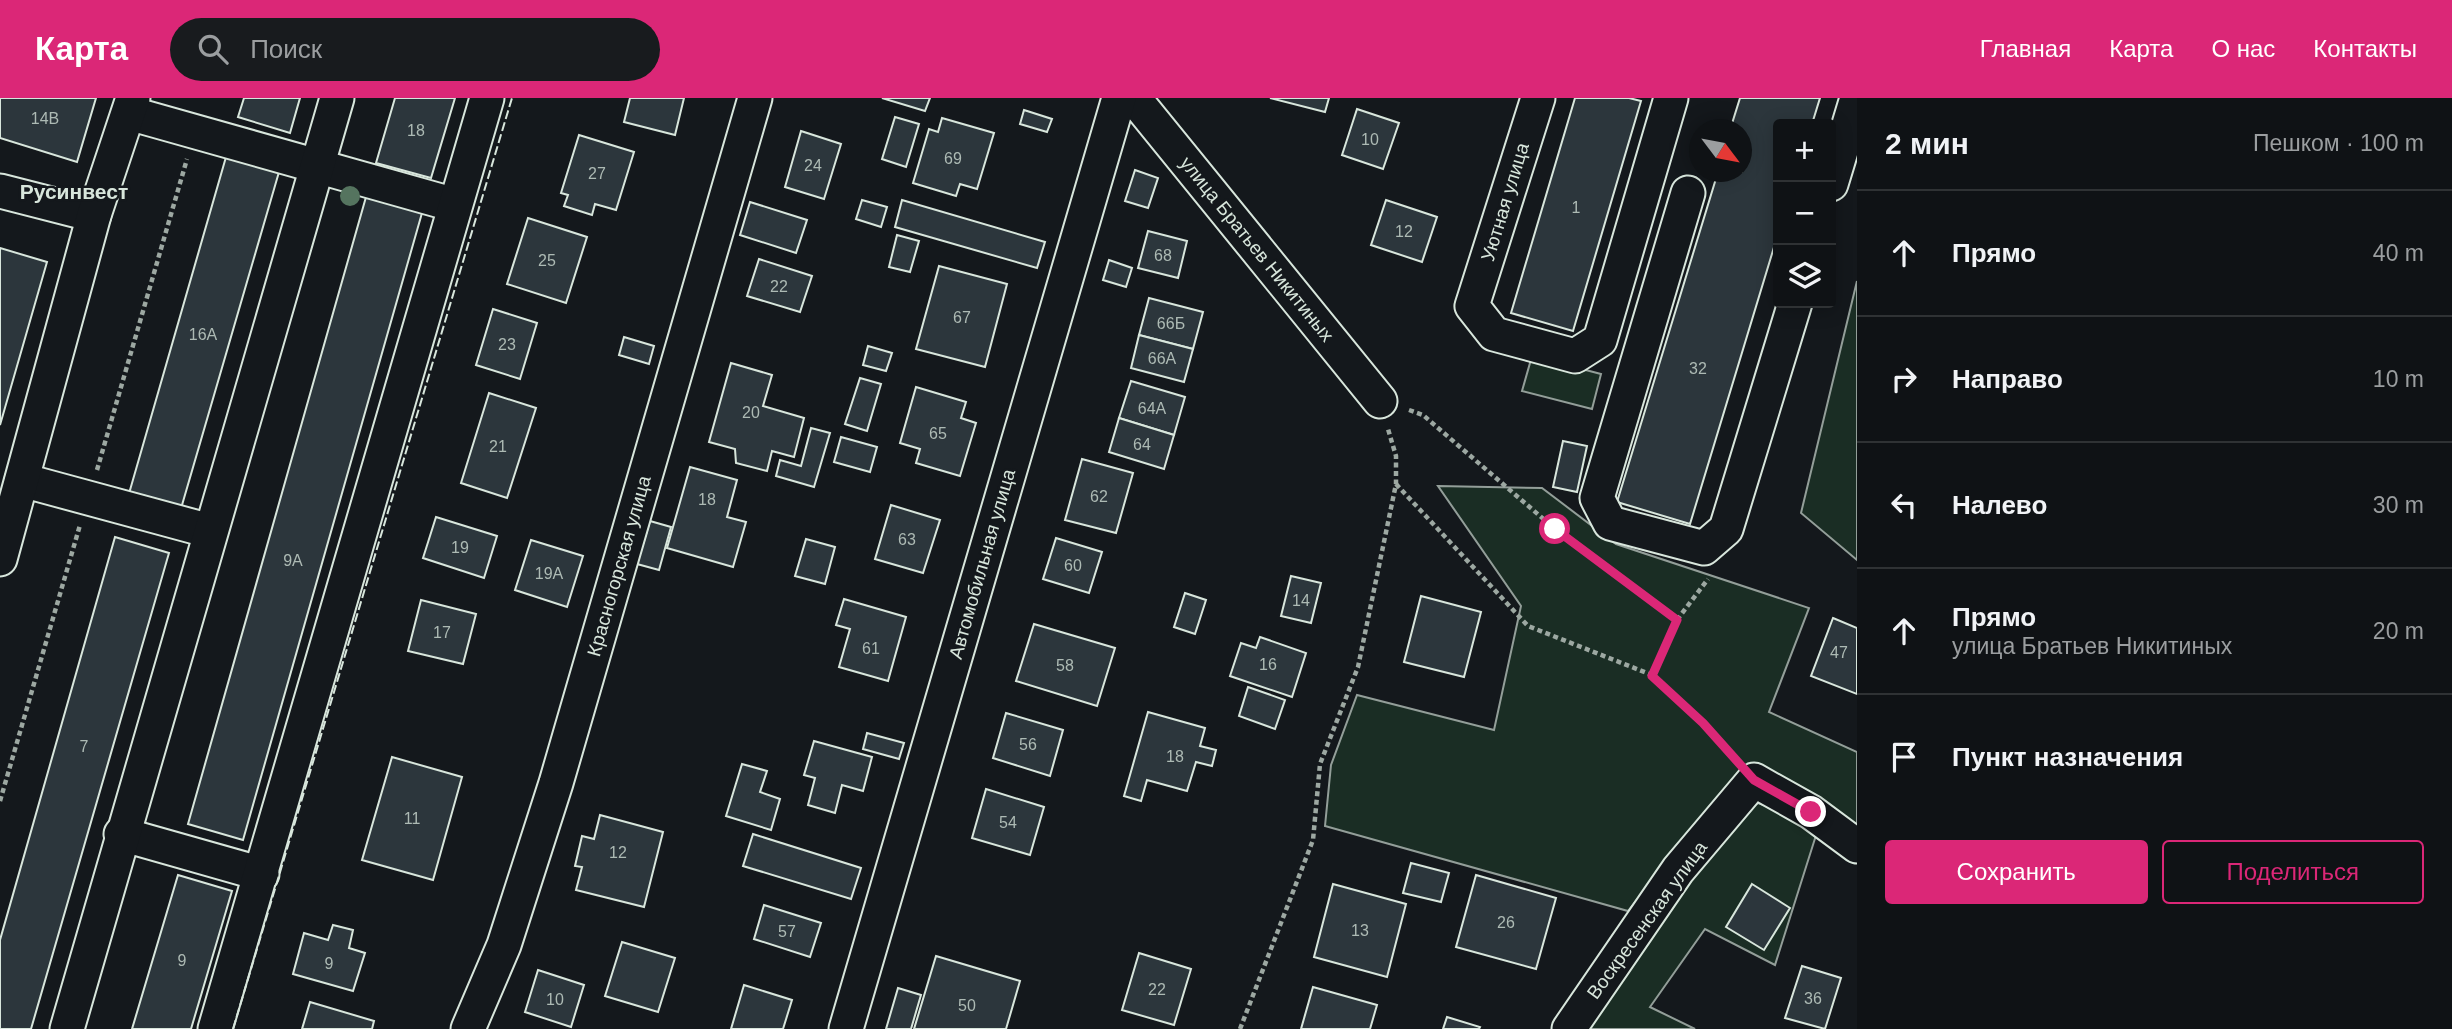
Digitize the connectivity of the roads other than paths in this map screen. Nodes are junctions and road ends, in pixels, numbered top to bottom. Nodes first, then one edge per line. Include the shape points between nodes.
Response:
1 (337, 98) edge
2 (487, 98) edge
3 (755, 98) edge
4 (1119, 98) edge
5 (1134, 98) edge
6 (1538, 98) edge
7 (1668, 98) edge
8 (1857, 98) edge
9 (131, 106) edge
10 (317, 165) junction
11 (1832, 182) edge
12 (0, 191) edge
13 (1688, 193) dead end
14 (455, 205) junction
15 (94, 215) junction
16 (1793, 308) edge
17 (1380, 401) road end
18 (22, 480) junction
19 (210, 531) junction
20 (0, 559) edge
21 (121, 834) junction
22 (1857, 846) edge
23 (262, 874) junction
24 (67, 1029) edge
25 (215, 1029) edge
26 (468, 1029) edge
27 (846, 1029) edge
28 (1570, 1029) edge

1 - 10 street
2 - 14 street
3 - 26 street, Красногорская улица via 556,783 504,945
4 - 27 street, Автомобильная улица
5 - 17 street, улица Братьев Никитиных
6 - 7 street, Уютная улица via 1472,306 1494,334 1575,356 1600,340
8 - 11 street
9 - 10 street via 195,132
9 - 15 street
10 - 14 street
10 - 19 street
12 - 15 street
13 - 16 street via 1597,498 1610,523 1704,548 1726,529
14 - 23 street
15 - 18 street
18 - 19 street
18 - 20 street
19 - 21 street
21 - 23 street
21 - 24 street
22 - 28 street, Воскресенская улица via 1811,812 1754,780 1678,870
23 - 25 street

